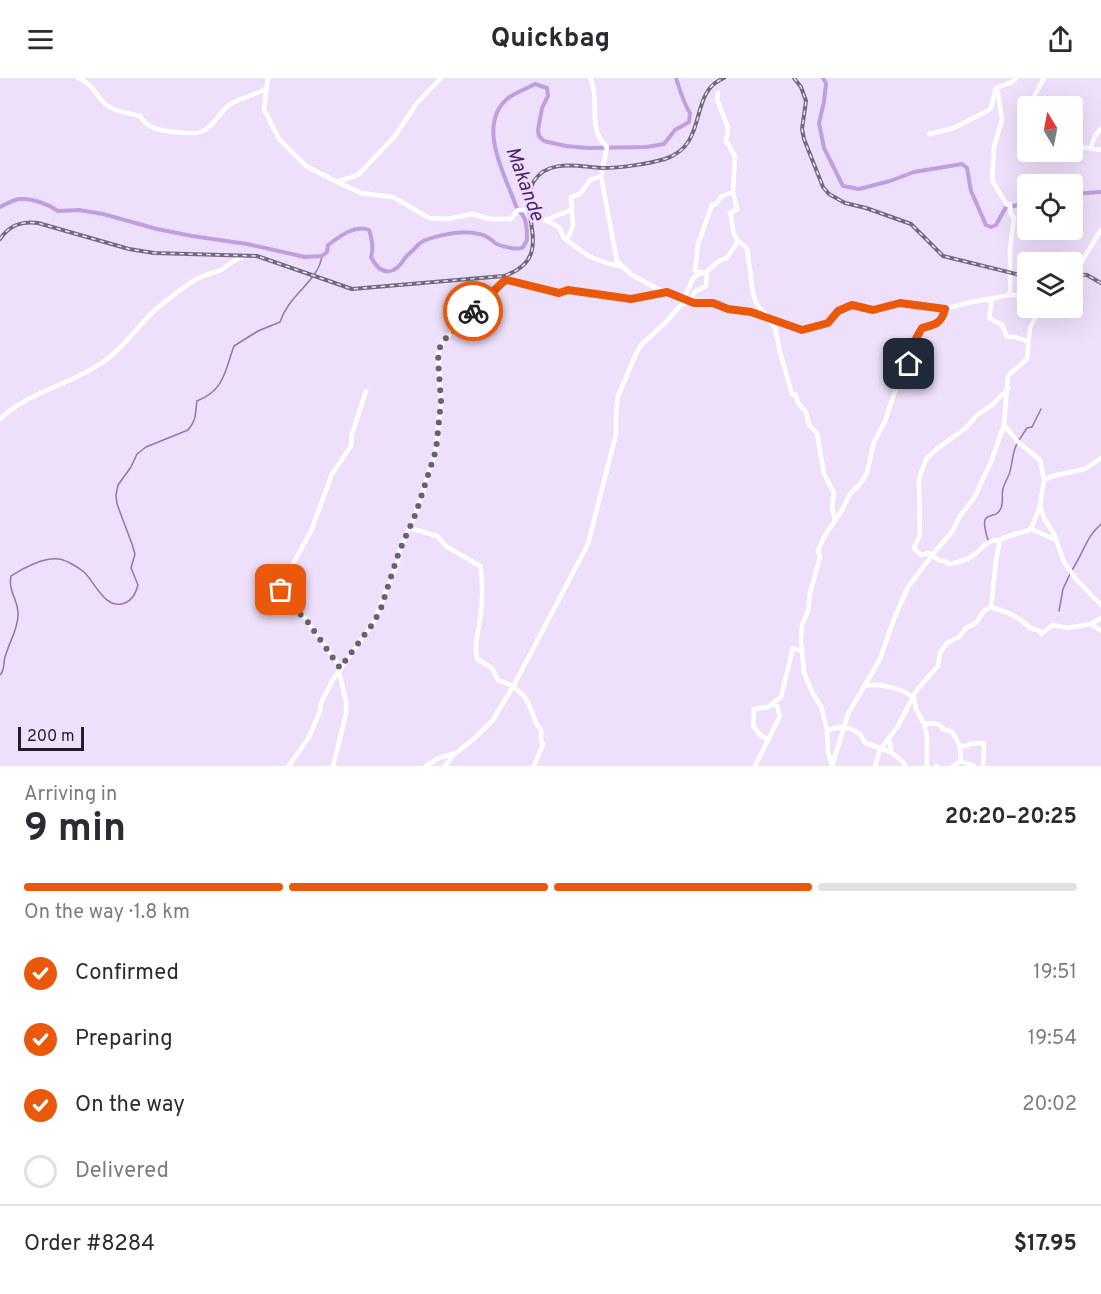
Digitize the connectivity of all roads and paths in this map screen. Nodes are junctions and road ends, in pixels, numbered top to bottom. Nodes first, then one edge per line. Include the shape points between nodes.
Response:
1 (78, 78) edge
2 (268, 78) edge
3 (441, 78) edge
4 (590, 78) edge
5 (1016, 78) edge
6 (1044, 78) edge
7 (267, 88) junction
8 (995, 90) junction
9 (718, 93) dead end
10 (1034, 96) edge
11 (1101, 129) edge
12 (929, 134) dead end
13 (1083, 148) edge
14 (1090, 149) junction
15 (1101, 150) edge
16 (601, 176) junction
17 (337, 182) junction
18 (732, 192) junction
19 (571, 210) junction
20 (546, 219) junction
21 (1101, 230) edge
22 (567, 240) junction
23 (738, 241) junction
24 (244, 256) dead end
25 (1083, 260) edge
26 (620, 266) junction
27 (703, 272) junction
28 (667, 292) junction
29 (1010, 295) junction
30 (1017, 295) edge
31 (992, 299) junction
32 (686, 300) junction
33 (945, 309) junction
34 (766, 317) junction
35 (1033, 318) edge
36 (1027, 341) junction
37 (1008, 389) junction
38 (366, 391) dead end
39 (0, 419) edge
40 (1004, 425) junction
41 (1101, 458) edge
42 (1044, 480) junction
43 (1040, 506) junction
44 (835, 520) junction
45 (410, 528) junction
46 (1031, 529) junction
47 (1000, 540) junction
48 (1056, 540) junction
49 (933, 554) junction
50 (1101, 605) edge
51 (991, 607) junction
52 (1101, 618) edge
53 (1091, 624) junction
54 (1101, 631) edge
55 (803, 652) junction
56 (340, 670) junction
57 (514, 685) junction
58 (864, 686) junction
59 (914, 698) junction
60 (772, 704) junction
61 (924, 724) junction
62 (844, 727) junction
63 (827, 729) junction
64 (768, 739) junction
65 (887, 740) junction
66 (960, 746) junction
67 (880, 749) junction
68 (891, 752) junction
69 (454, 754) junction
70 (443, 757) junction
71 (961, 761) junction
72 (446, 765) edge
73 (832, 765) edge
74 (289, 766) edge
75 (333, 766) edge
76 (426, 766) edge
77 (534, 766) edge
78 (755, 766) edge
79 (876, 766) edge
80 (905, 766) edge
81 (926, 766) edge
82 (952, 766) edge
83 (974, 766) edge
84 (983, 766) edge

1 - 7 street via 109,107 140,116 155,129 187,133 202,132 229,106
2 - 7 street
3 - 17 street via 363,170
4 - 16 street via 594,121 607,147
5 - 8 street
6 - 10 street
7 - 17 street via 264,109 279,139 304,164
8 - 12 street via 987,111 954,128
8 - 29 street via 1002,116 994,147 992,180 1010,204 1014,217
9 - 18 street via 728,127 726,141 735,156
11 - 14 street
13 - 14 street
14 - 15 street
16 - 19 street via 590,180 580,194 571,196
16 - 26 street via 615,258
17 - 20 street via 361,193 393,197 432,219 472,214 511,219 518,210 532,210
18 - 23 street via 736,209 730,213
18 - 27 street via 712,205 708,214 695,257 695,271
19 - 20 street
19 - 22 street via 573,227
20 - 22 street via 560,227
21 - 25 street
22 - 26 street via 596,260
23 - 27 street via 728,258
23 - 34 street via 747,248 752,292
24 - 39 street via 172,296 102,363 33,395
26 - 28 street
27 - 32 street via 693,278
27 - 32 street via 707,276 706,286
28 - 32 street
28 - 45 street via 628,298 568,290 559,293 503,282 439,349 441,401 436,450
29 - 30 street
29 - 31 street
31 - 33 street
31 - 36 street via 989,318 1002,325 1007,337
32 - 34 street
32 - 57 street via 641,345 630,366 618,396 616,434 588,544
33 - 34 street via 900,303 873,310 852,305 838,311 828,323 804,330
33 - 44 street via 938,324 922,328 907,354 909,364 873,443 867,472
34 - 44 street via 776,327 792,394 817,433 824,474 834,493
35 - 36 street
36 - 37 street via 1027,359 1009,375
37 - 40 street
37 - 49 street via 931,454 920,472 920,535 914,549 921,555
38 - 56 street via 351,446 332,474 311,531 281,590
40 - 42 street via 1040,460
40 - 49 street via 974,498
41 - 42 street via 1085,468
42 - 43 street
43 - 46 street
43 - 48 street
44 - 55 street via 818,551 820,557 802,625
45 - 56 street via 374,622
45 - 57 street via 437,536 447,547 480,566 477,659 492,668 496,678
46 - 47 street
46 - 48 street
47 - 49 street via 988,542 974,555 955,564 940,561
47 - 51 street
48 - 50 street via 1064,562
49 - 58 street via 909,587 880,659
51 - 53 street via 1041,633 1053,625 1067,628
51 - 59 street via 947,643 938,666
52 - 53 street
53 - 54 street
55 - 60 street via 793,648 782,697
55 - 63 street via 804,673 821,706
56 - 74 street via 324,696 309,738
56 - 75 street via 346,714
57 - 69 street via 493,720
57 - 77 street via 525,695 541,731 543,744
58 - 59 street via 906,692
58 - 62 street
59 - 61 street
59 - 65 street
60 - 64 street via 777,706 780,716
60 - 64 street via 754,709 753,726
61 - 66 street via 935,723 951,731
61 - 81 street via 928,739
62 - 63 street
62 - 67 street
62 - 73 street
63 - 73 street
64 - 78 street
65 - 67 street
65 - 68 street
66 - 71 street
66 - 84 street via 984,742
67 - 68 street
67 - 79 street
68 - 80 street
69 - 70 street
69 - 72 street
70 - 72 street
70 - 76 street
71 - 82 street
71 - 83 street

